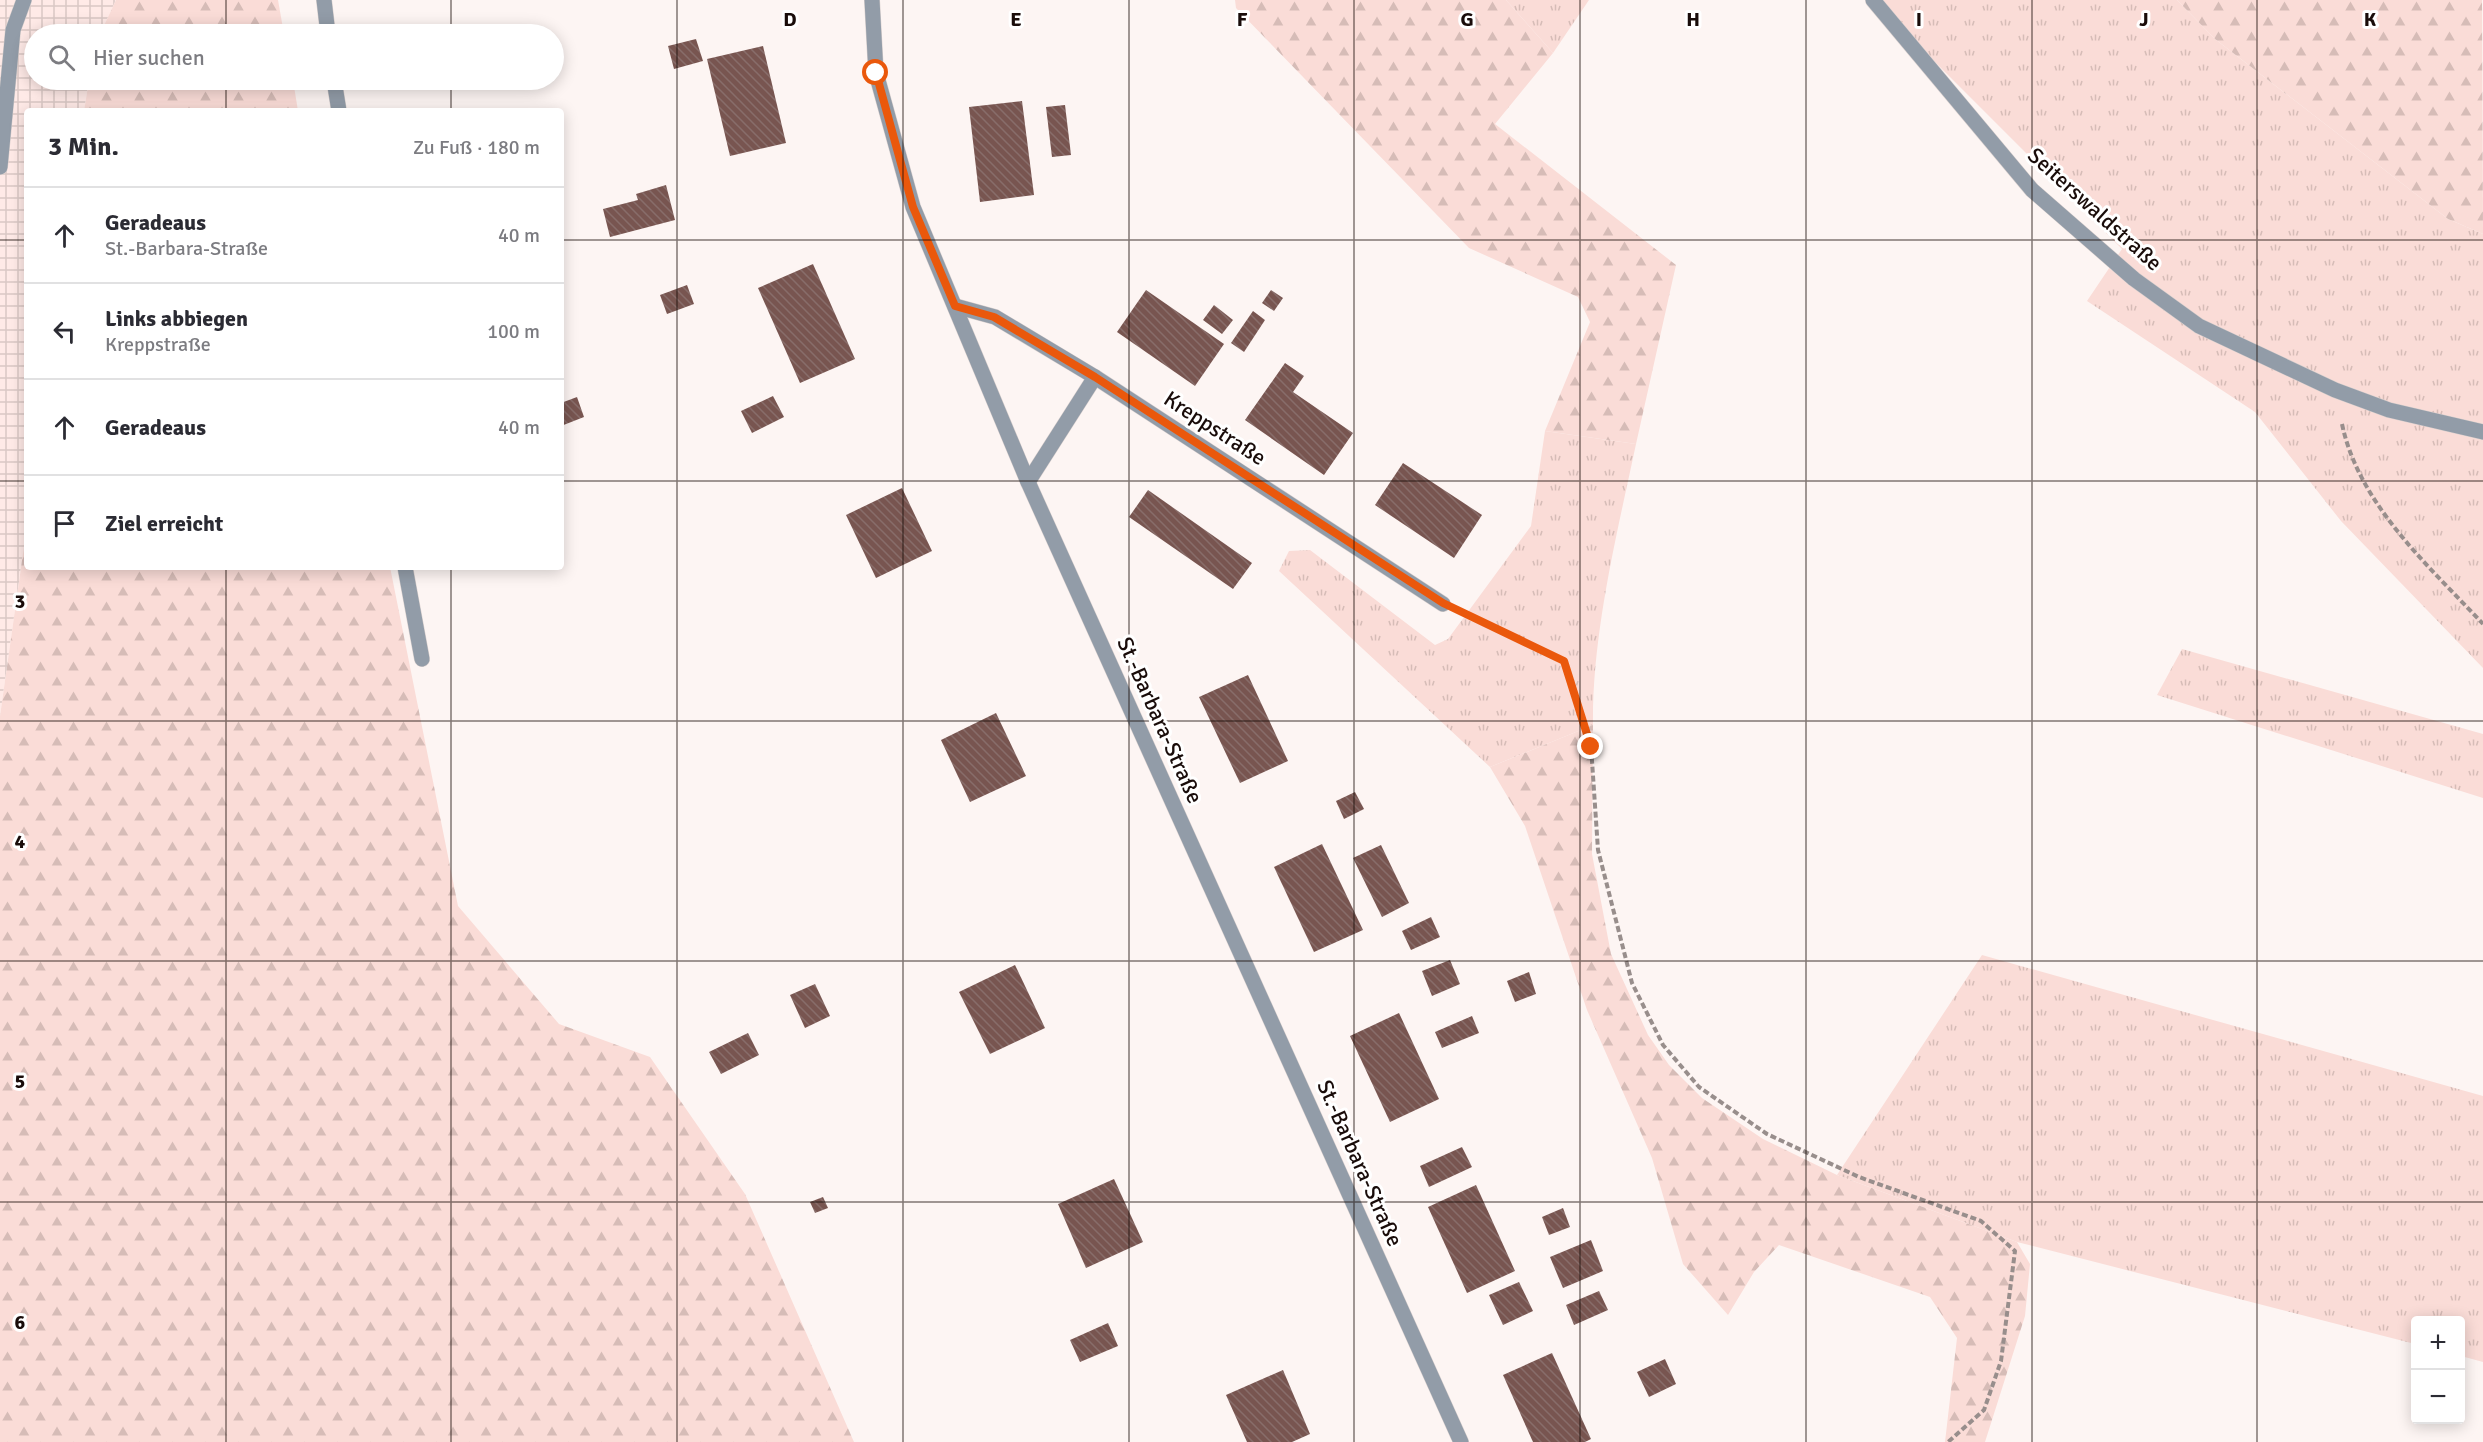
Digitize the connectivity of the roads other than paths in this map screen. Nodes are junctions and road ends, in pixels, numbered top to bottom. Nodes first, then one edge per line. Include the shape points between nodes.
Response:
1 (24, 0) edge
2 (324, 0) edge
3 (872, 0) edge
4 (1873, 0) edge
5 (327, 24) edge
6 (336, 90) edge
7 (339, 108) edge
8 (0, 167) edge
9 (955, 306) junction
10 (1095, 377) junction
11 (2483, 432) edge
12 (1028, 482) junction
13 (406, 570) edge
14 (1443, 603) road end
15 (422, 659) dead end
16 (1461, 1442) edge

1 - 8 street via 13,30
2 - 5 street
3 - 9 street, St.-Barbara-Straße via 876,73 891,134 913,207
4 - 11 street, Seiterswaldstraße via 2032,190 2134,279 2199,326 2335,390 2389,410
6 - 7 street
9 - 10 street, Kreppstraße via 994,317
9 - 12 street, St.-Barbara-Straße
10 - 12 street
10 - 14 street, Kreppstraße
12 - 16 street, St.-Barbara-Straße
13 - 15 street

